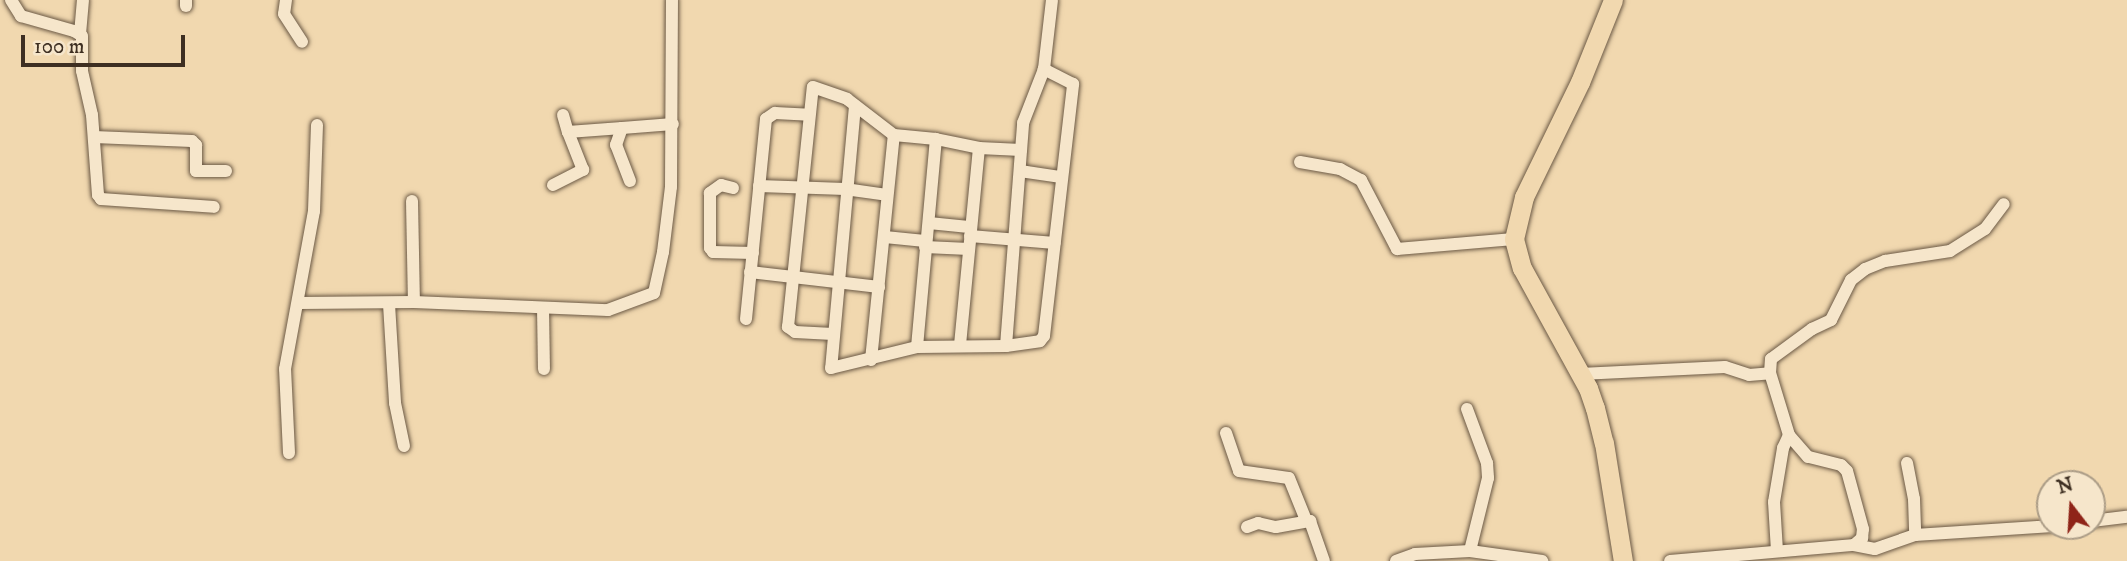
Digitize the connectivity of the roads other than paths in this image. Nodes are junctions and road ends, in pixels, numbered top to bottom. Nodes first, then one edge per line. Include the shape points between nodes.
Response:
1 (10, 0) edge
2 (83, 0) edge
3 (286, 0) edge
4 (672, 0) edge
5 (1052, 0) edge
6 (1612, 0) edge
7 (80, 34) junction
8 (302, 42) dead end
9 (1044, 66) junction
10 (855, 106) junction
11 (563, 115) dead end
12 (809, 115) junction
13 (673, 124) junction
14 (317, 125) dead end
15 (622, 128) junction
16 (568, 132) junction
17 (894, 135) junction
18 (94, 137) junction
19 (936, 139) junction
20 (979, 148) junction
21 (1021, 150) junction
22 (1300, 162) dead end
23 (1020, 171) junction
24 (226, 172) dead end
25 (1060, 177) junction
26 (630, 181) dead end
27 (554, 185) dead end
28 (759, 186) junction
29 (733, 188) dead end
30 (803, 188) junction
31 (845, 188) junction
32 (887, 195) junction
33 (412, 201) dead end
34 (2004, 204) dead end
35 (214, 207) dead end
36 (929, 223) junction
37 (970, 231) junction
38 (885, 237) junction
39 (1014, 239) junction
40 (1514, 239) junction
41 (1055, 243) junction
42 (925, 244) junction
43 (968, 249) junction
44 (753, 253) junction
45 (750, 272) junction
46 (795, 278) junction
47 (839, 284) junction
48 (879, 287) junction
49 (415, 302) junction
50 (299, 303) junction
51 (389, 304) junction
52 (543, 308) junction
53 (746, 319) dead end
54 (833, 334) junction
55 (960, 345) junction
56 (1006, 346) junction
57 (917, 347) junction
58 (871, 360) junction
59 (544, 369) dead end
60 (1770, 373) junction
61 (1580, 374) junction
62 (1467, 409) dead end
63 (1226, 433) dead end
64 (1789, 435) junction
65 (404, 446) dead end
66 (289, 453) dead end
67 (1907, 463) dead end
68 (2127, 517) edge
69 (2106, 519) edge
70 (1306, 520) junction
71 (1247, 527) dead end
72 (2036, 527) edge
73 (1915, 535) junction
74 (1854, 545) junction
75 (1470, 551) junction
76 (1777, 551) junction
77 (1876, 555) edge
78 (1324, 561) edge
79 (1396, 561) edge
80 (1542, 561) edge
81 (1623, 561) edge
82 (1670, 561) edge

1 - 7 street via 21,16
2 - 7 street
3 - 8 street via 284,14
4 - 13 street
5 - 9 street
6 - 40 main road via 1580,82 1524,197
7 - 18 street
9 - 21 street via 1026,112
9 - 25 street via 1073,84
10 - 12 street via 814,86
10 - 17 street
10 - 31 street
11 - 16 street
12 - 28 street via 775,113 766,119
12 - 30 street
13 - 15 street
13 - 52 street via 671,187 654,293 608,310
14 - 50 street via 314,212
15 - 16 street
15 - 26 street via 616,145
16 - 27 street via 583,170
17 - 19 street
17 - 32 street
18 - 24 street via 192,141 196,171
18 - 35 street via 98,195 103,200
19 - 20 street
19 - 36 street
20 - 21 street
20 - 37 street
21 - 23 street
22 - 40 street via 1340,169 1361,180 1397,249
23 - 25 street
23 - 39 street
25 - 41 street
28 - 30 street
28 - 44 street
29 - 44 street via 721,185 710,192 710,247 713,252
30 - 31 street
30 - 46 street
31 - 32 street
31 - 47 street
32 - 38 street
33 - 49 street
34 - 60 street via 1985,229 1950,251 1885,261 1857,274 1831,320 1775,354
36 - 37 street
36 - 42 street
37 - 39 street
37 - 43 street
38 - 42 street
38 - 48 street
39 - 41 street
39 - 56 street
40 - 61 main road via 1522,268
41 - 56 street via 1044,339
42 - 43 street
42 - 57 street
43 - 55 street
44 - 45 street
45 - 46 street
45 - 53 street
46 - 47 street
46 - 54 street via 788,329
47 - 48 street
47 - 54 street
48 - 58 street
49 - 51 street
49 - 52 street
50 - 51 street
50 - 66 street via 285,369
51 - 65 street via 395,403
52 - 59 street
54 - 58 street via 831,368
55 - 56 street
55 - 57 street
57 - 58 street
60 - 61 street via 1749,375 1725,367
60 - 64 street
61 - 81 main road via 1605,443
62 - 75 street via 1488,478
63 - 70 street via 1239,471 1289,478
64 - 74 street via 1808,457 1841,465 1847,471 1863,529
64 - 76 street via 1774,500
67 - 73 street
68 - 69 street
70 - 71 street
70 - 78 street via 1314,526
72 - 73 street
73 - 77 street
74 - 76 street
74 - 77 street
75 - 79 street via 1415,554
75 - 80 street
76 - 82 street

